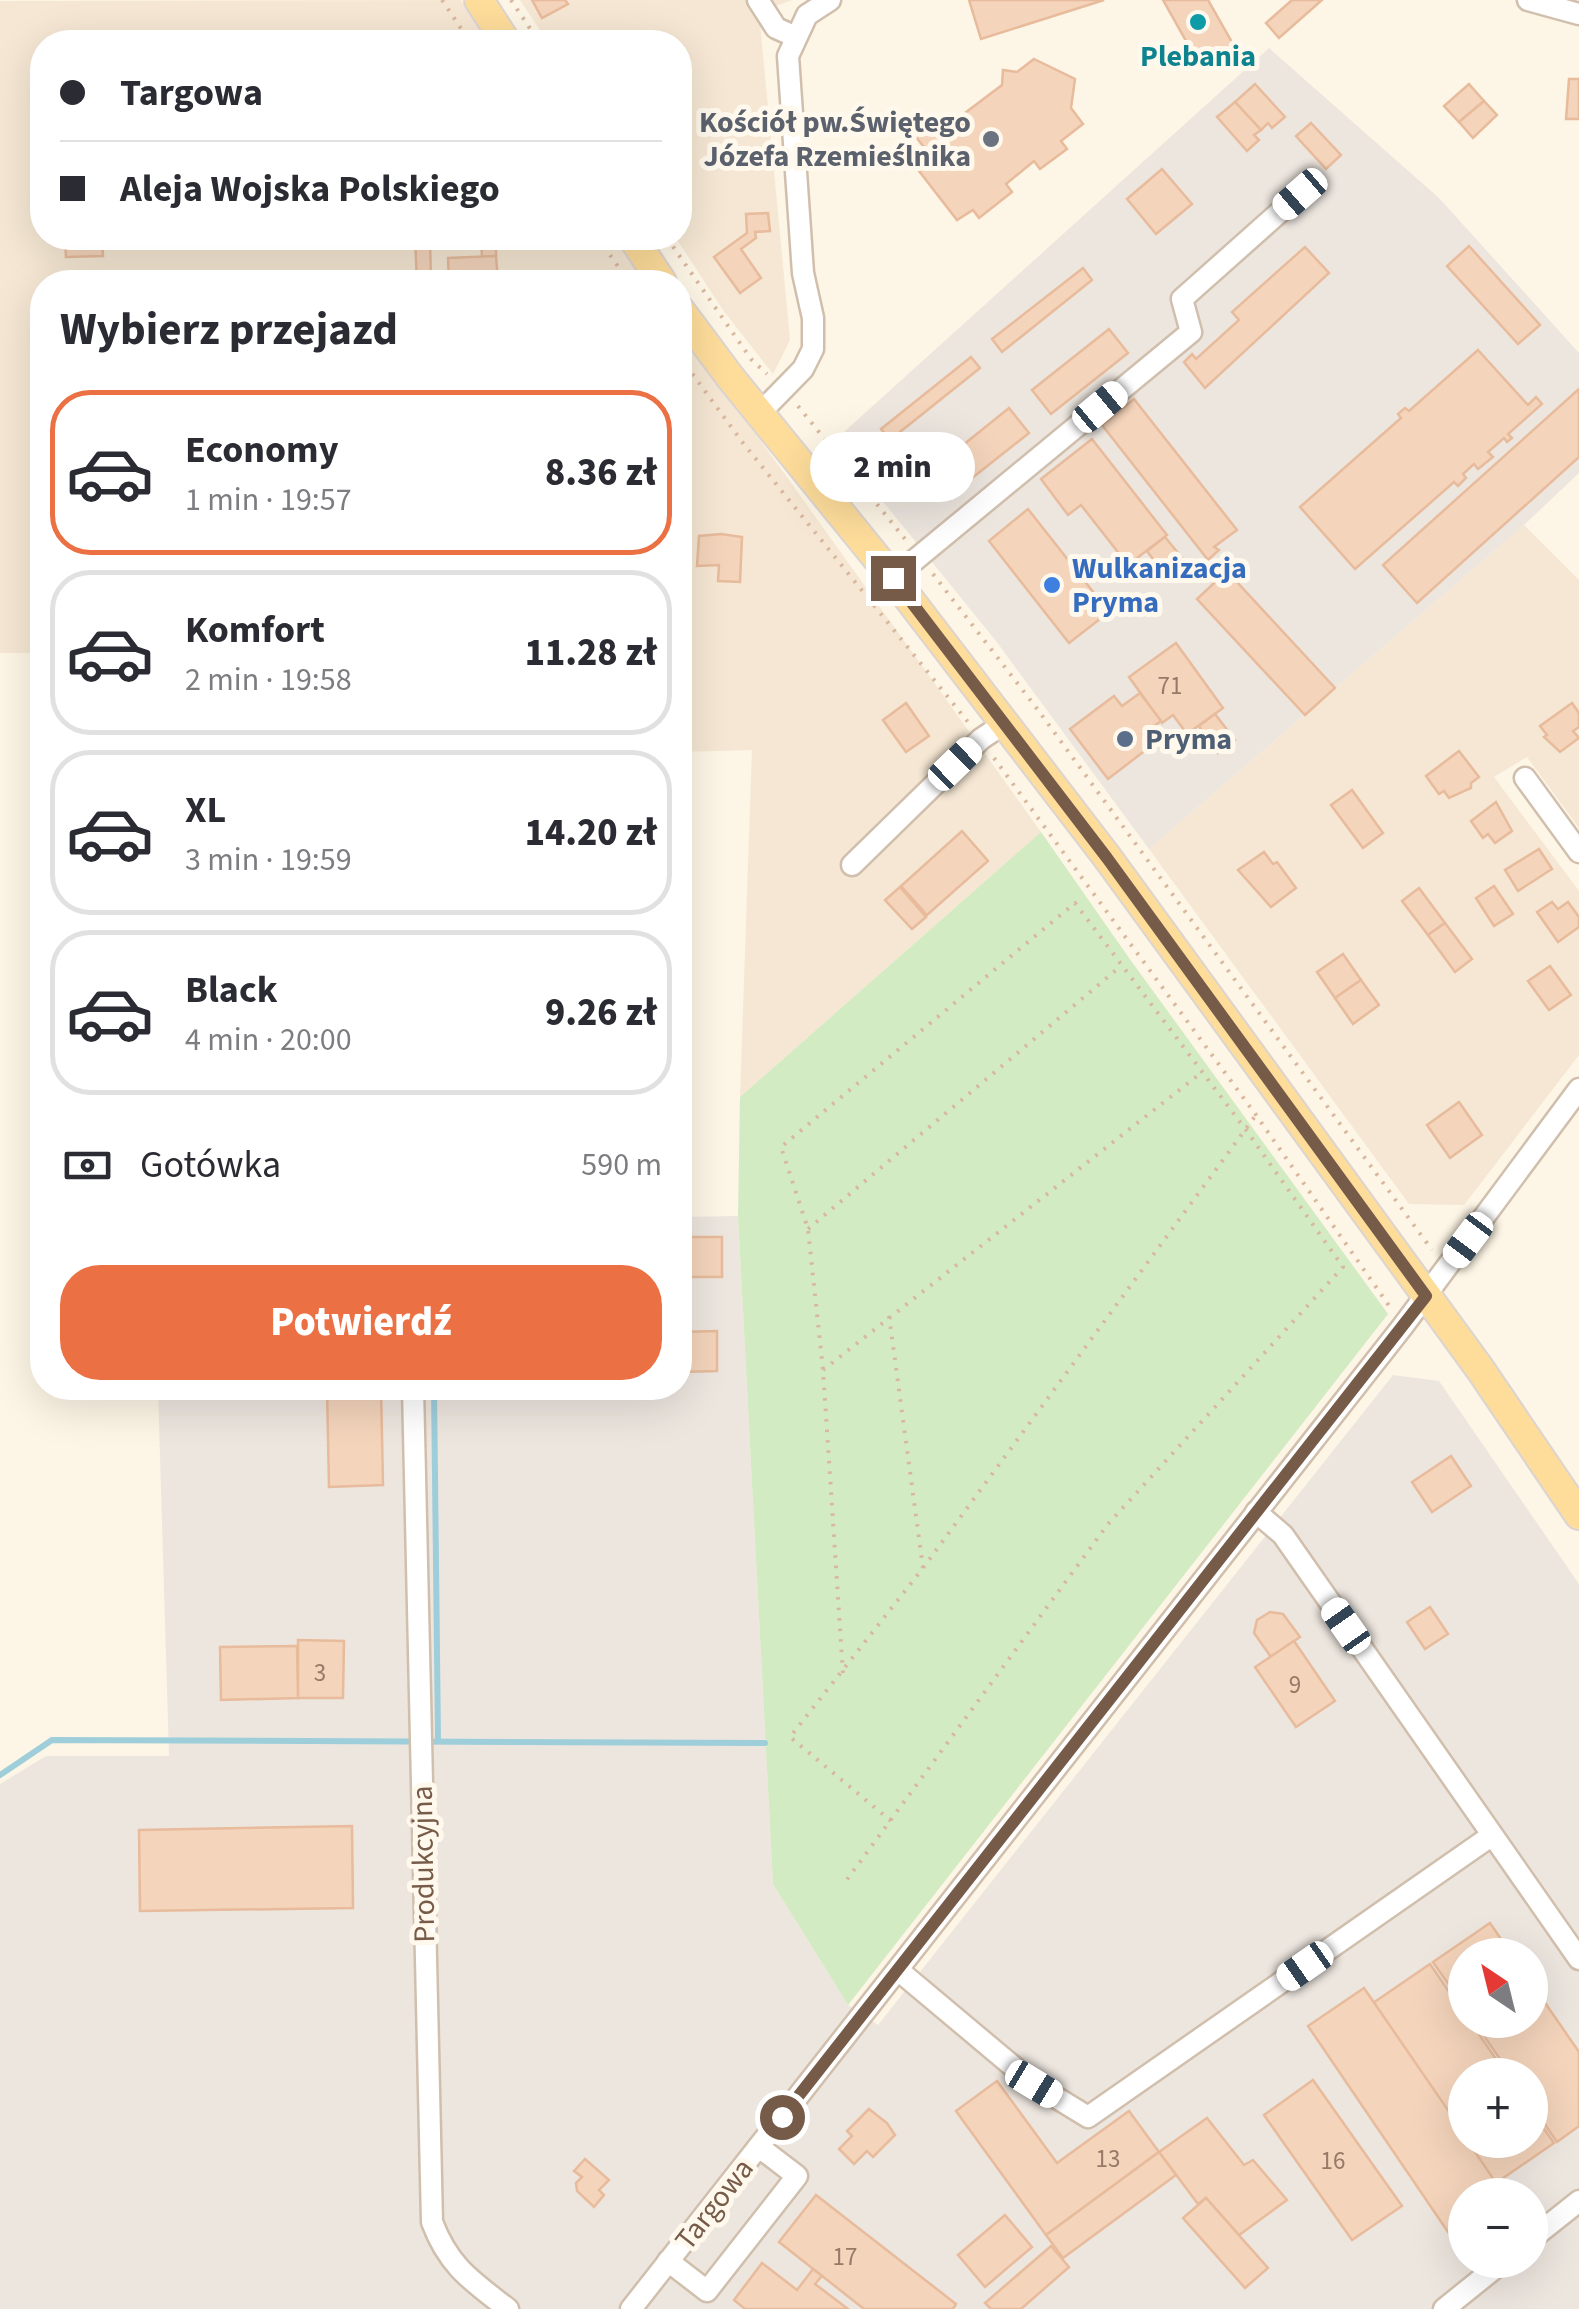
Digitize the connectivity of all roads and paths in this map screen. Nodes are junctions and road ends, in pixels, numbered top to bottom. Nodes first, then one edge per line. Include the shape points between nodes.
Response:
1 (442, 0) edge
2 (479, 0) edge
3 (511, 0) edge
4 (758, 0) edge
5 (830, 0) edge
6 (1528, 0) edge
7 (1579, 14) edge
8 (462, 30) edge
9 (498, 30) edge
10 (531, 30) edge
11 (796, 37) junction
12 (1300, 194) dead end
13 (692, 326) edge
14 (692, 373) edge
15 (760, 414) junction
16 (893, 578) junction
17 (1005, 723) junction
18 (981, 738) junction
19 (1524, 778) dead end
20 (1579, 852) edge
21 (852, 865) dead end
22 (1122, 966) junction
23 (1202, 1072) junction
24 (1579, 1089) edge
25 (1256, 1115) junction
26 (1246, 1130) junction
27 (808, 1229) junction
28 (1426, 1296) junction
29 (889, 1316) junction
30 (1403, 1326) junction
31 (823, 1370) junction
32 (413, 1400) edge
33 (1256, 1512) junction
34 (1579, 1515) edge
35 (923, 1568) junction
36 (843, 1672) junction
37 (891, 1821) junction
38 (1492, 1836) junction
39 (843, 1885) dead end
40 (1579, 1959) edge
41 (898, 1970) junction
42 (759, 2147) junction
43 (1579, 2201) edge
44 (1548, 2226) edge
45 (668, 2261) junction
46 (1483, 2278) edge
47 (508, 2309) edge
48 (631, 2309) edge
49 (1444, 2309) edge

1 - 8 path
2 - 9 main road
3 - 10 path
4 - 11 street via 776,28
5 - 11 street via 807,15
6 - 7 street
11 - 15 street via 788,56 813,349
12 - 16 street via 1182,299 1191,332
13 - 15 main road
14 - 18 path
15 - 16 main road
16 - 17 main road
17 - 18 street
17 - 28 main road
18 - 21 street
18 - 25 path
19 - 20 street
22 - 23 path
22 - 27 path
22 - 27 path via 1076,903 781,1147
23 - 26 path
23 - 29 path
24 - 28 street, Targowa
25 - 26 path
25 - 30 path
26 - 35 path
26 - 37 path via 1343,1267 1108,1524
27 - 31 path
28 - 30 street, Targowa
28 - 34 main road
29 - 31 path
29 - 35 path
30 - 33 street, Targowa
31 - 36 path
32 - 47 street, Produkcyjna via 432,2222 460,2272
33 - 38 street via 1283,1535
33 - 41 street, Targowa
35 - 36 path
36 - 37 path via 790,1737
37 - 39 path
38 - 40 street
38 - 41 street via 1088,2116 1034,2084
41 - 42 street, Targowa
42 - 45 street, Targowa
42 - 45 street via 797,2176 707,2291
43 - 44 street
45 - 48 street, Targowa
46 - 49 street

